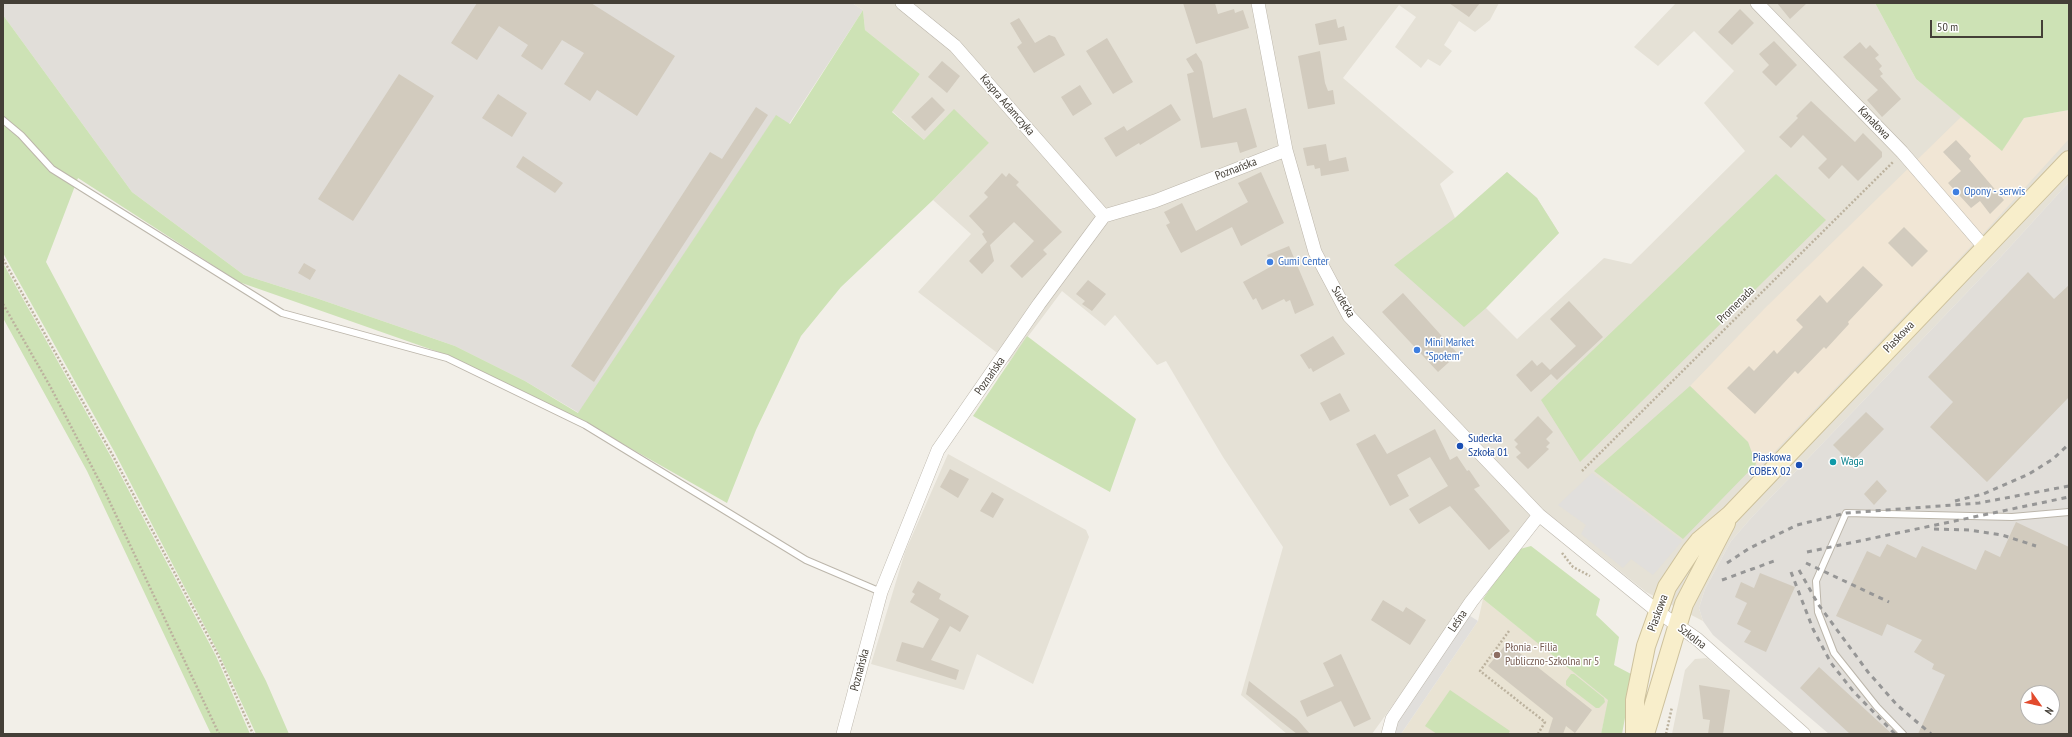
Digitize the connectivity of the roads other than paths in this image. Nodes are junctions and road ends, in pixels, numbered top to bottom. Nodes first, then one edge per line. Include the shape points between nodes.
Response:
1 (902, 3) edge
2 (1258, 3) edge
3 (1757, 3) edge
4 (3, 120) edge
5 (1286, 150) junction
6 (2069, 160) edge
7 (1104, 216) junction
8 (1985, 248) junction
9 (2069, 512) edge
10 (1539, 515) junction
11 (1730, 515) junction
12 (881, 592) junction
13 (1657, 611) junction
14 (1676, 624) junction
15 (843, 734) edge
16 (1388, 734) edge
17 (1635, 734) edge
18 (1645, 734) edge
19 (1804, 734) edge
20 (1903, 734) edge

1 - 7 street, Kaspra Adamczyka via 956,46
2 - 5 street, Sudecka
3 - 8 street, Kanałowa via 1902,152
4 - 12 lane via 21,135 52,169 282,313 447,358 585,425 806,560
5 - 7 street, Poznańska via 1155,201
5 - 10 street, Sudecka via 1315,252 1349,316
6 - 8 main road, Piaskowa
7 - 12 street, Poznańska via 1039,304 938,450
8 - 11 main road, Piaskowa
9 - 20 lane via 2012,517 1846,513 1816,581 1818,612 1834,653 1877,707
10 - 13 street, Szkolna
10 - 16 street, Leśna via 1471,602 1392,719
11 - 13 main road, Piaskowa via 1691,551 1667,588
11 - 14 main road, Piaskowa via 1695,580
12 - 15 street, Poznańska
13 - 14 street, Szkolna
13 - 17 main road, Piaskowa via 1646,646 1635,700
14 - 18 main road, Piaskowa
14 - 19 street, Szkolna via 1697,639

